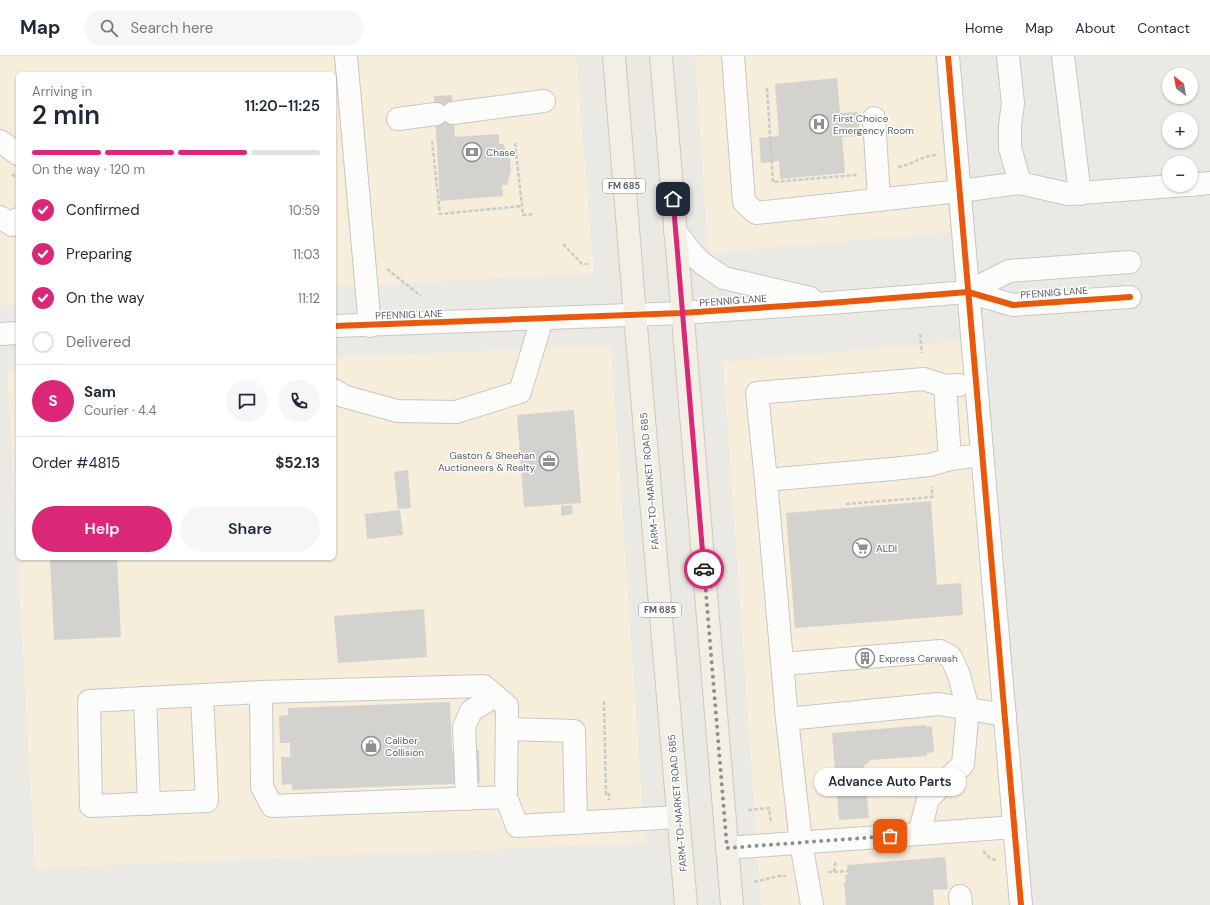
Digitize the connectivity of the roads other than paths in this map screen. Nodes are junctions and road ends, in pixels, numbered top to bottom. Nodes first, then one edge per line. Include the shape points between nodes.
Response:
1 (346, 56) edge
2 (614, 56) edge
3 (661, 56) edge
4 (733, 56) edge
5 (948, 56) edge
6 (1008, 56) edge
7 (1063, 56) edge
8 (544, 101) dead end
9 (874, 118) dead end
10 (398, 119) dead end
11 (343, 122) edge
12 (0, 141) edge
13 (16, 153) edge
14 (1020, 183) junction
15 (1210, 183) edge
16 (1198, 184) edge
17 (1162, 187) edge
18 (960, 191) junction
19 (1080, 194) junction
20 (879, 200) junction
21 (0, 217) edge
22 (16, 221) edge
23 (676, 231) junction
24 (1130, 262) dead end
25 (968, 292) junction
26 (1130, 297) dead end
27 (830, 303) junction
28 (682, 313) junction
29 (635, 315) junction
30 (542, 319) junction
31 (336, 326) edge
32 (370, 326) junction
33 (16, 333) edge
34 (0, 334) edge
35 (976, 382) junction
36 (945, 386) junction
37 (336, 391) edge
38 (982, 455) junction
39 (950, 459) junction
40 (766, 480) junction
41 (783, 664) junction
42 (260, 692) junction
43 (202, 695) junction
44 (495, 696) junction
45 (145, 698) junction
46 (968, 709) junction
47 (1005, 716) junction
48 (787, 719) junction
49 (508, 729) junction
50 (506, 797) junction
51 (467, 799) junction
52 (149, 804) junction
53 (678, 817) junction
54 (576, 823) junction
55 (1014, 827) junction
56 (919, 834) junction
57 (801, 843) junction
58 (727, 848) junction
59 (686, 905) edge
60 (732, 905) edge
61 (812, 905) edge
62 (1021, 905) edge

1 - 11 street
2 - 29 main road, FARM-TO-MARKET ROAD 685 / FM 685
3 - 23 main road
4 - 20 street via 744,202 756,213
5 - 18 street
6 - 14 street via 1013,103 1010,148
7 - 19 street
8 - 10 street
9 - 20 street
11 - 32 street
12 - 13 street
14 - 18 street
14 - 19 street via 1068,194
15 - 16 street
17 - 19 street
18 - 20 street
18 - 25 street
21 - 22 street via 12,225
23 - 27 street via 703,264 724,278
23 - 28 main road
24 - 25 street, PFENNIG LANE via 1009,271
25 - 26 street, PFENNIG LANE via 1012,305
25 - 27 street, PFENNIG LANE
25 - 35 street
27 - 28 street, PFENNIG LANE
28 - 29 street, PFENNIG LANE
28 - 58 main road
29 - 30 street, PFENNIG LANE
29 - 53 main road, FARM-TO-MARKET ROAD 685 / FM 685
30 - 32 street, PFENNIG LANE
30 - 37 street via 520,392 456,412 398,411 343,396
31 - 32 street, PFENNIG LANE
33 - 34 street
35 - 36 street
35 - 38 street
36 - 39 street
36 - 40 street via 924,379 757,393
38 - 39 street
38 - 47 street
39 - 40 street via 930,465
40 - 41 street
41 - 46 street via 940,651 951,657
41 - 48 street
42 - 43 street
42 - 44 street via 484,686
42 - 51 street via 262,787 272,806
43 - 45 street
43 - 52 street via 207,802
44 - 49 street via 507,706
44 - 51 street via 472,711 464,727
45 - 52 street
45 - 52 street via 89,701 91,806
46 - 47 street
46 - 48 street via 939,704
46 - 56 street via 962,764 928,799
47 - 55 street
48 - 57 street
49 - 50 street
49 - 54 street via 574,731
50 - 51 street
50 - 54 street via 517,826
53 - 54 street
53 - 59 main road, FARM-TO-MARKET ROAD 685 / FM 685
55 - 56 street
55 - 62 street
56 - 57 street
57 - 58 street
57 - 61 street
58 - 60 main road

